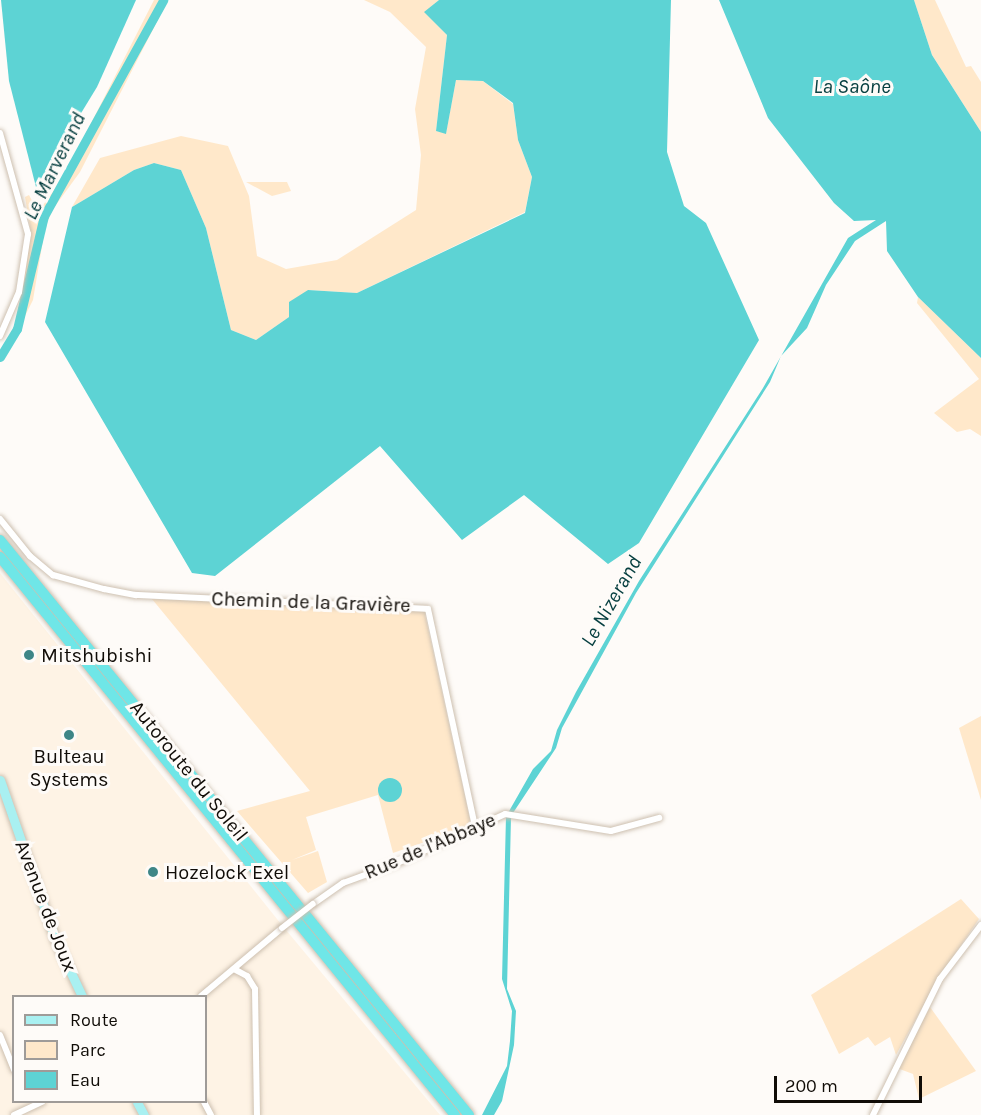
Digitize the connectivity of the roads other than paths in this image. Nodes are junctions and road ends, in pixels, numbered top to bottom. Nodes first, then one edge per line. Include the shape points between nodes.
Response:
1 (0, 133) edge
2 (0, 336) edge
3 (0, 519) edge
4 (0, 540) edge
5 (0, 557) edge
6 (0, 780) edge
7 (0, 796) edge
8 (659, 818) dead end
9 (475, 826) junction
10 (981, 925) edge
11 (234, 969) junction
12 (77, 995) edge
13 (82, 995) edge
14 (202, 995) edge
15 (0, 1035) edge
16 (12, 1065) edge
17 (31, 1104) edge
18 (14, 1115) edge
19 (257, 1115) edge
20 (455, 1115) edge
21 (469, 1115) edge
22 (873, 1115) edge

1 - 2 street via 28,234 19,292
3 - 9 street, Chemin de la Gravière via 46,571 104,589 136,595 428,609
4 - 21 highway, Autoroute du Soleil
5 - 20 highway, Autoroute du Soleil
6 - 13 main road, Avenue de Joux via 55,939
7 - 12 main road, Avenue de Joux via 42,920
8 - 9 street, Rue de l'Abbaye via 611,831 505,814
9 - 11 street, Rue de l'Abbaye, bridge via 395,864 343,883
10 - 22 street via 940,979
11 - 14 street
11 - 19 street via 247,976 255,989
15 - 16 street
17 - 18 street

